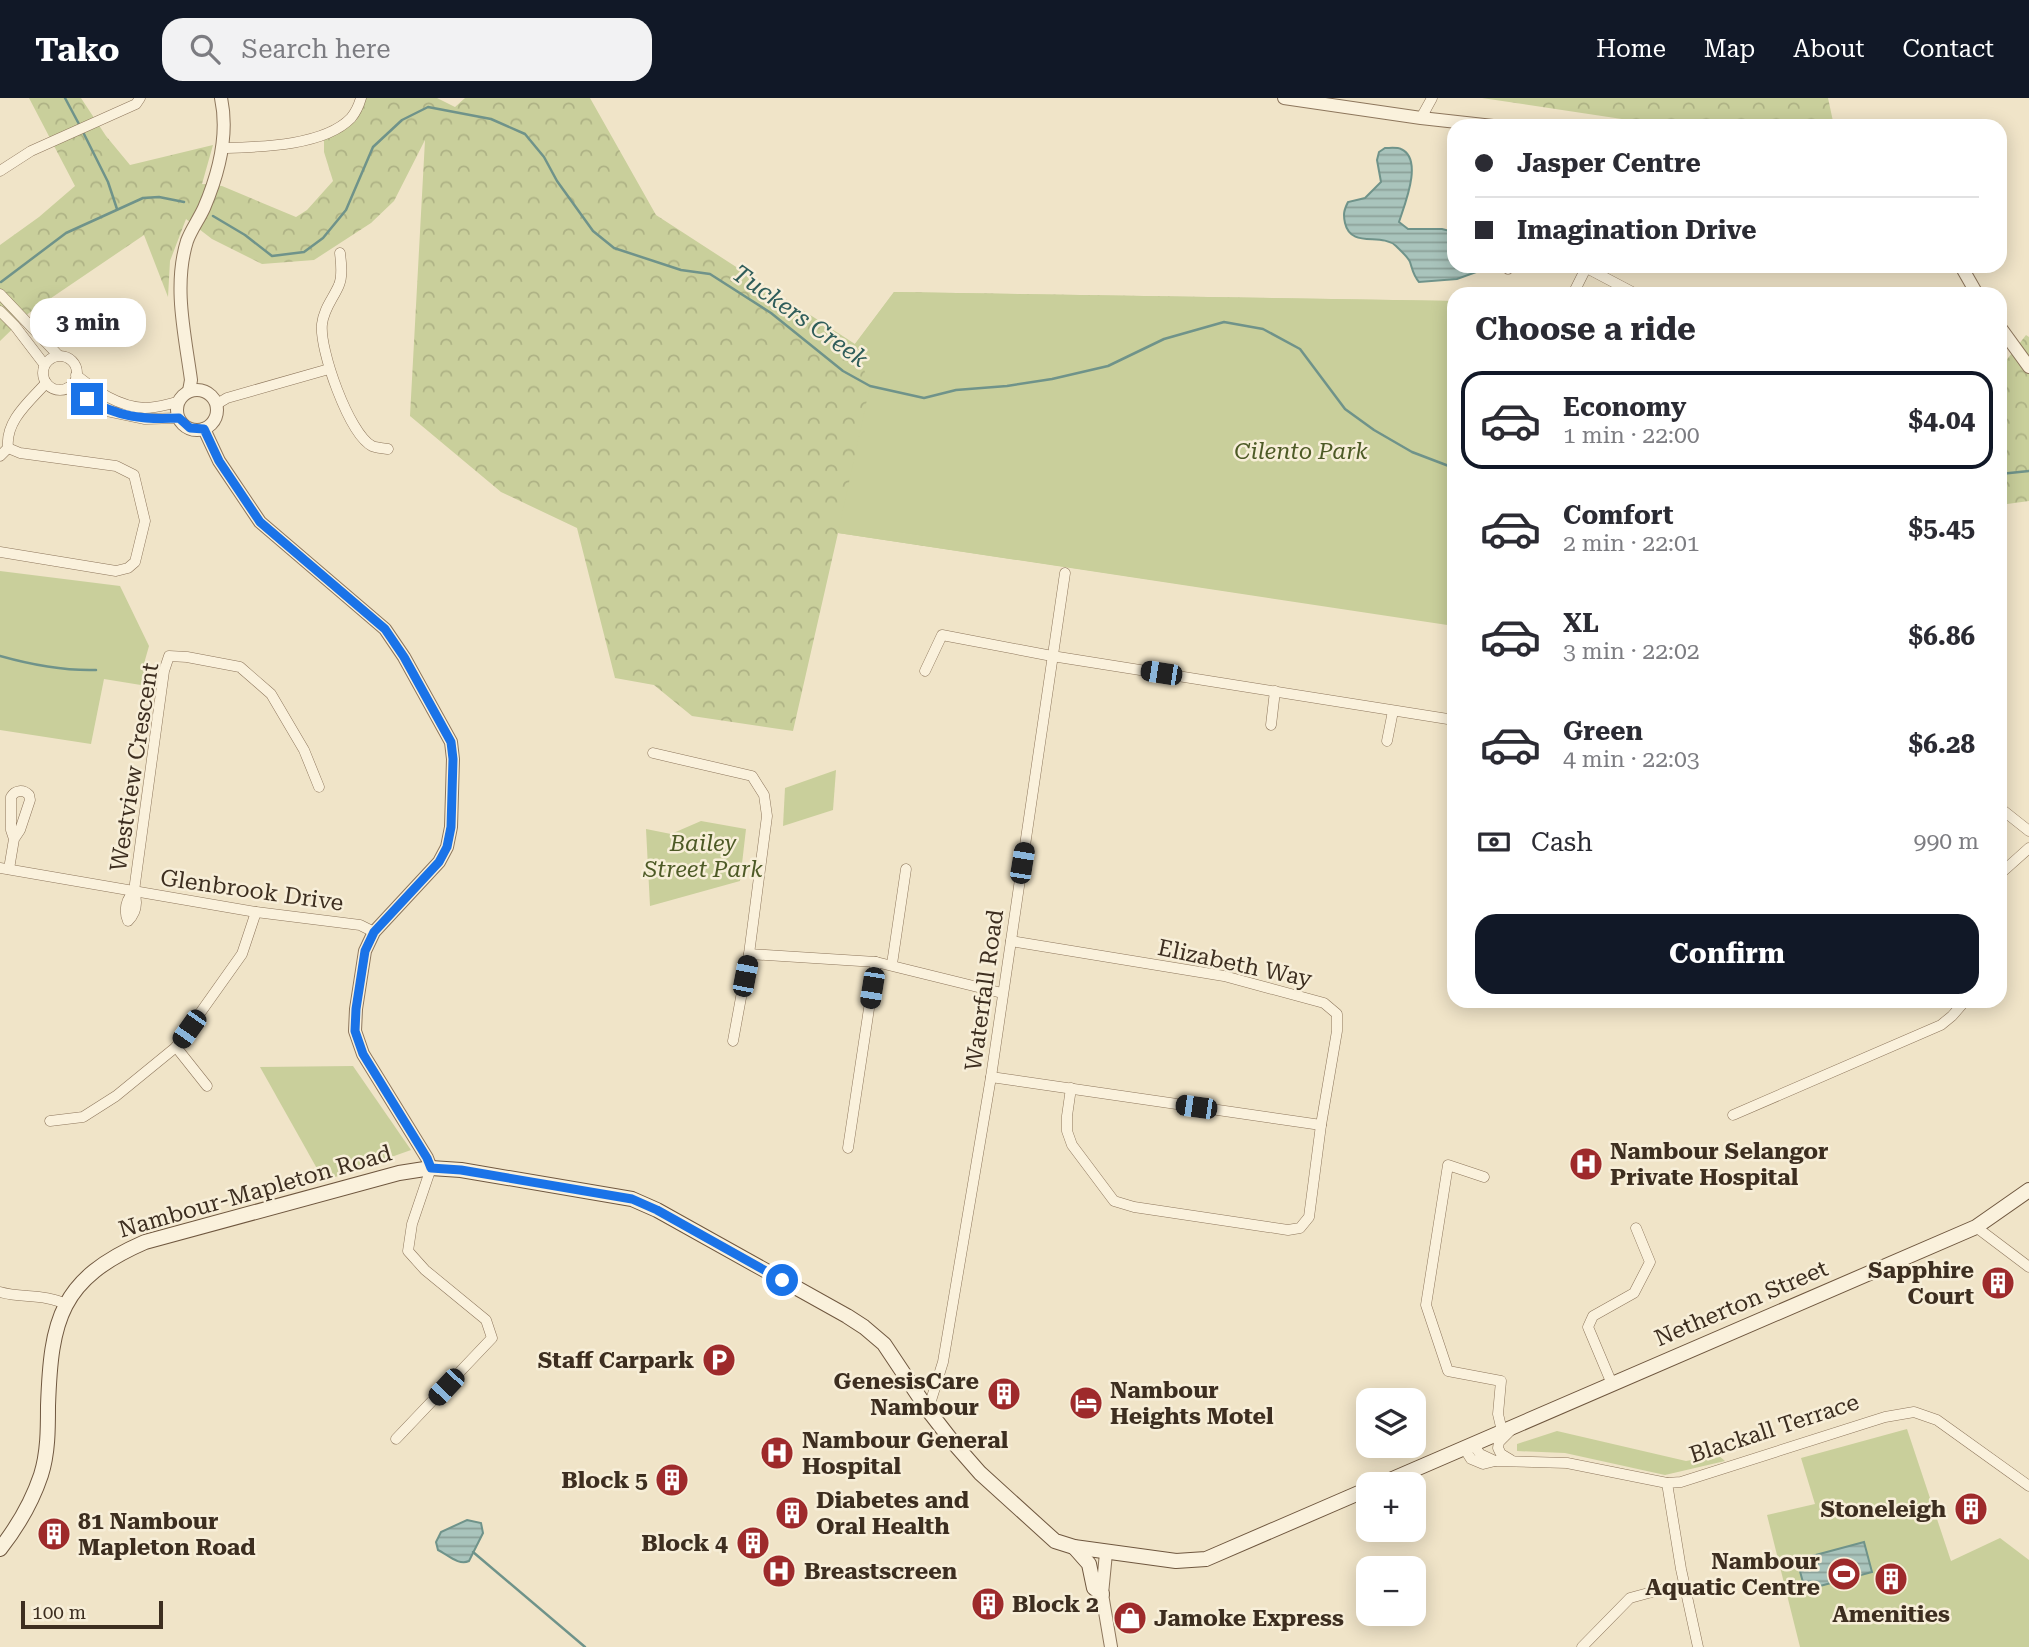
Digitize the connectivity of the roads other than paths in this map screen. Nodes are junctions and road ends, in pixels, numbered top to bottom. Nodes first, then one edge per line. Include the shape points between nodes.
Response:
1 (140, 98) edge
2 (221, 98) edge
3 (361, 98) edge
4 (1284, 98) edge
5 (1432, 98) edge
6 (1421, 118) junction
7 (1447, 121) edge
8 (224, 148) junction
9 (0, 171) edge
10 (340, 253) dead end
11 (1596, 273) edge
12 (1623, 287) edge
13 (0, 294) edge
14 (0, 311) edge
15 (2007, 337) edge
16 (58, 355) junction
17 (44, 364) junction
18 (2029, 367) edge
19 (329, 369) junction
20 (76, 375) junction
21 (46, 383) junction
22 (67, 388) junction
23 (189, 391) junction
24 (178, 402) junction
25 (217, 404) junction
26 (179, 418) junction
27 (204, 429) junction
28 (388, 449) dead end
29 (4, 452) edge
30 (0, 552) edge
31 (1065, 573) dead end
32 (1052, 656) junction
33 (925, 671) dead end
34 (1275, 691) junction
35 (1393, 711) junction
36 (1447, 719) edge
37 (1270, 725) dead end
38 (1387, 741) dead end
39 (653, 753) dead end
40 (319, 787) dead end
41 (2007, 814) edge
42 (2029, 831) edge
43 (14, 839) dead end
44 (2029, 848) edge
45 (2007, 868) edge
46 (5, 869) edge
47 (906, 869) dead end
48 (134, 891) junction
49 (256, 912) junction
50 (374, 932) junction
51 (1011, 941) junction
52 (749, 954) junction
53 (876, 961) junction
54 (892, 964) junction
55 (1002, 993) junction
56 (1959, 1008) edge
57 (733, 1041) dead end
58 (176, 1047) junction
59 (991, 1077) junction
60 (207, 1086) dead end
61 (1071, 1088) junction
62 (1733, 1115) dead end
63 (50, 1121) dead end
64 (1321, 1125) junction
65 (848, 1148) dead end
66 (431, 1168) junction
67 (1484, 1177) dead end
68 (2029, 1190) edge
69 (1976, 1227) junction
70 (1636, 1228) dead end
71 (2029, 1267) edge
72 (0, 1292) edge
73 (65, 1304) junction
74 (1612, 1384) junction
75 (928, 1410) junction
76 (1509, 1428) junction
77 (397, 1439) dead end
78 (1469, 1446) junction
79 (1512, 1461) junction
80 (1409, 1472) edge
81 (1667, 1482) junction
82 (2029, 1486) edge
83 (1356, 1494) edge
84 (1074, 1547) junction
85 (0, 1549) edge
86 (1105, 1553) junction
87 (1684, 1586) junction
88 (1102, 1594) junction
89 (1111, 1647) edge
90 (1582, 1647) edge
91 (1698, 1647) edge

1 - 9 street via 136,104 30,151
2 - 8 street
3 - 8 street via 351,118 318,136 270,147
4 - 6 street
5 - 6 street
6 - 7 street
8 - 23 street via 187,241 180,278
10 - 19 street via 340,284 321,328
11 - 12 street
13 - 16 street
14 - 17 street
15 - 18 street
16 - 17 street
16 - 20 street via 72,361
17 - 21 street
19 - 25 street
19 - 28 street via 360,434 372,446
20 - 22 street
20 - 24 street via 120,402 146,408
21 - 22 street via 55,389
21 - 29 street via 13,421
22 - 26 street via 107,411 145,419
23 - 24 street
23 - 25 street via 209,393
24 - 26 street
25 - 27 street via 217,416
26 - 27 street via 190,428
27 - 50 street via 219,461 260,522 385,629 451,742 447,847 439,862
29 - 30 street via 116,466 134,475 145,521 135,562 116,571
31 - 32 street, Waterfall Road
32 - 33 street via 942,635
32 - 34 street
32 - 51 street, Waterfall Road
34 - 35 street
34 - 37 street
35 - 36 street
35 - 38 street
39 - 52 street via 752,776 764,795 766,816
40 - 48 street, Westview Crescent via 304,750 271,694 240,667 169,656
41 - 42 street
43 - 46 street
44 - 45 street
46 - 48 street, Glenbrook Drive
47 - 54 street
48 - 49 street, Glenbrook Drive
49 - 50 street, Glenbrook Drive via 360,925
49 - 58 street via 242,954
50 - 66 street via 365,951 355,1031 370,1066
51 - 55 street, Waterfall Road
51 - 64 street, Elizabeth Way via 1224,976 1324,1003 1337,1014 1337,1031
52 - 53 street
52 - 57 street
53 - 54 street
53 - 65 street
54 - 55 street
55 - 59 street, Waterfall Road
56 - 62 street via 1941,1025
58 - 60 street
58 - 63 street via 83,1117
59 - 61 street
59 - 75 street, Waterfall Road via 943,1362
61 - 64 street
61 - 64 street, Elizabeth Way via 1067,1115 1072,1145 1114,1201 1288,1230 1300,1228 1309,1217
66 - 73 main road, Nambour-Mapleton Road via 145,1242 113,1255 85,1277
66 - 75 main road, Nambour-Mapleton Road via 614,1195 657,1210 864,1327 884,1344
66 - 77 street via 408,1251 486,1320 492,1338
67 - 76 street via 1448,1165 1426,1305 1448,1371 1501,1381 1498,1414
68 - 69 main road, Netherton Street
69 - 71 street
69 - 74 main road, Netherton Street
70 - 74 street via 1650,1262 1634,1293 1593,1316 1588,1327
72 - 73 street
73 - 85 main road, Nambour-Mapleton Road via 50,1357 41,1476 27,1510
74 - 76 main road, Netherton Street
75 - 84 main road, Nambour-Mapleton Road via 999,1490 1055,1541
76 - 78 main road, Netherton Street
76 - 79 street via 1498,1446
78 - 79 street, Blackall Terrace via 1495,1461
78 - 80 main road
79 - 81 street, Blackall Terrace via 1575,1464
81 - 82 street, Blackall Terrace via 1681,1482 1885,1417 1914,1412 1937,1420
81 - 87 street
83 - 86 main road via 1206,1559 1176,1561
84 - 86 main road, Nambour-Mapleton Road
84 - 88 main road via 1089,1564 1094,1588
86 - 88 street
87 - 90 street via 1629,1598
87 - 91 street
88 - 89 street

